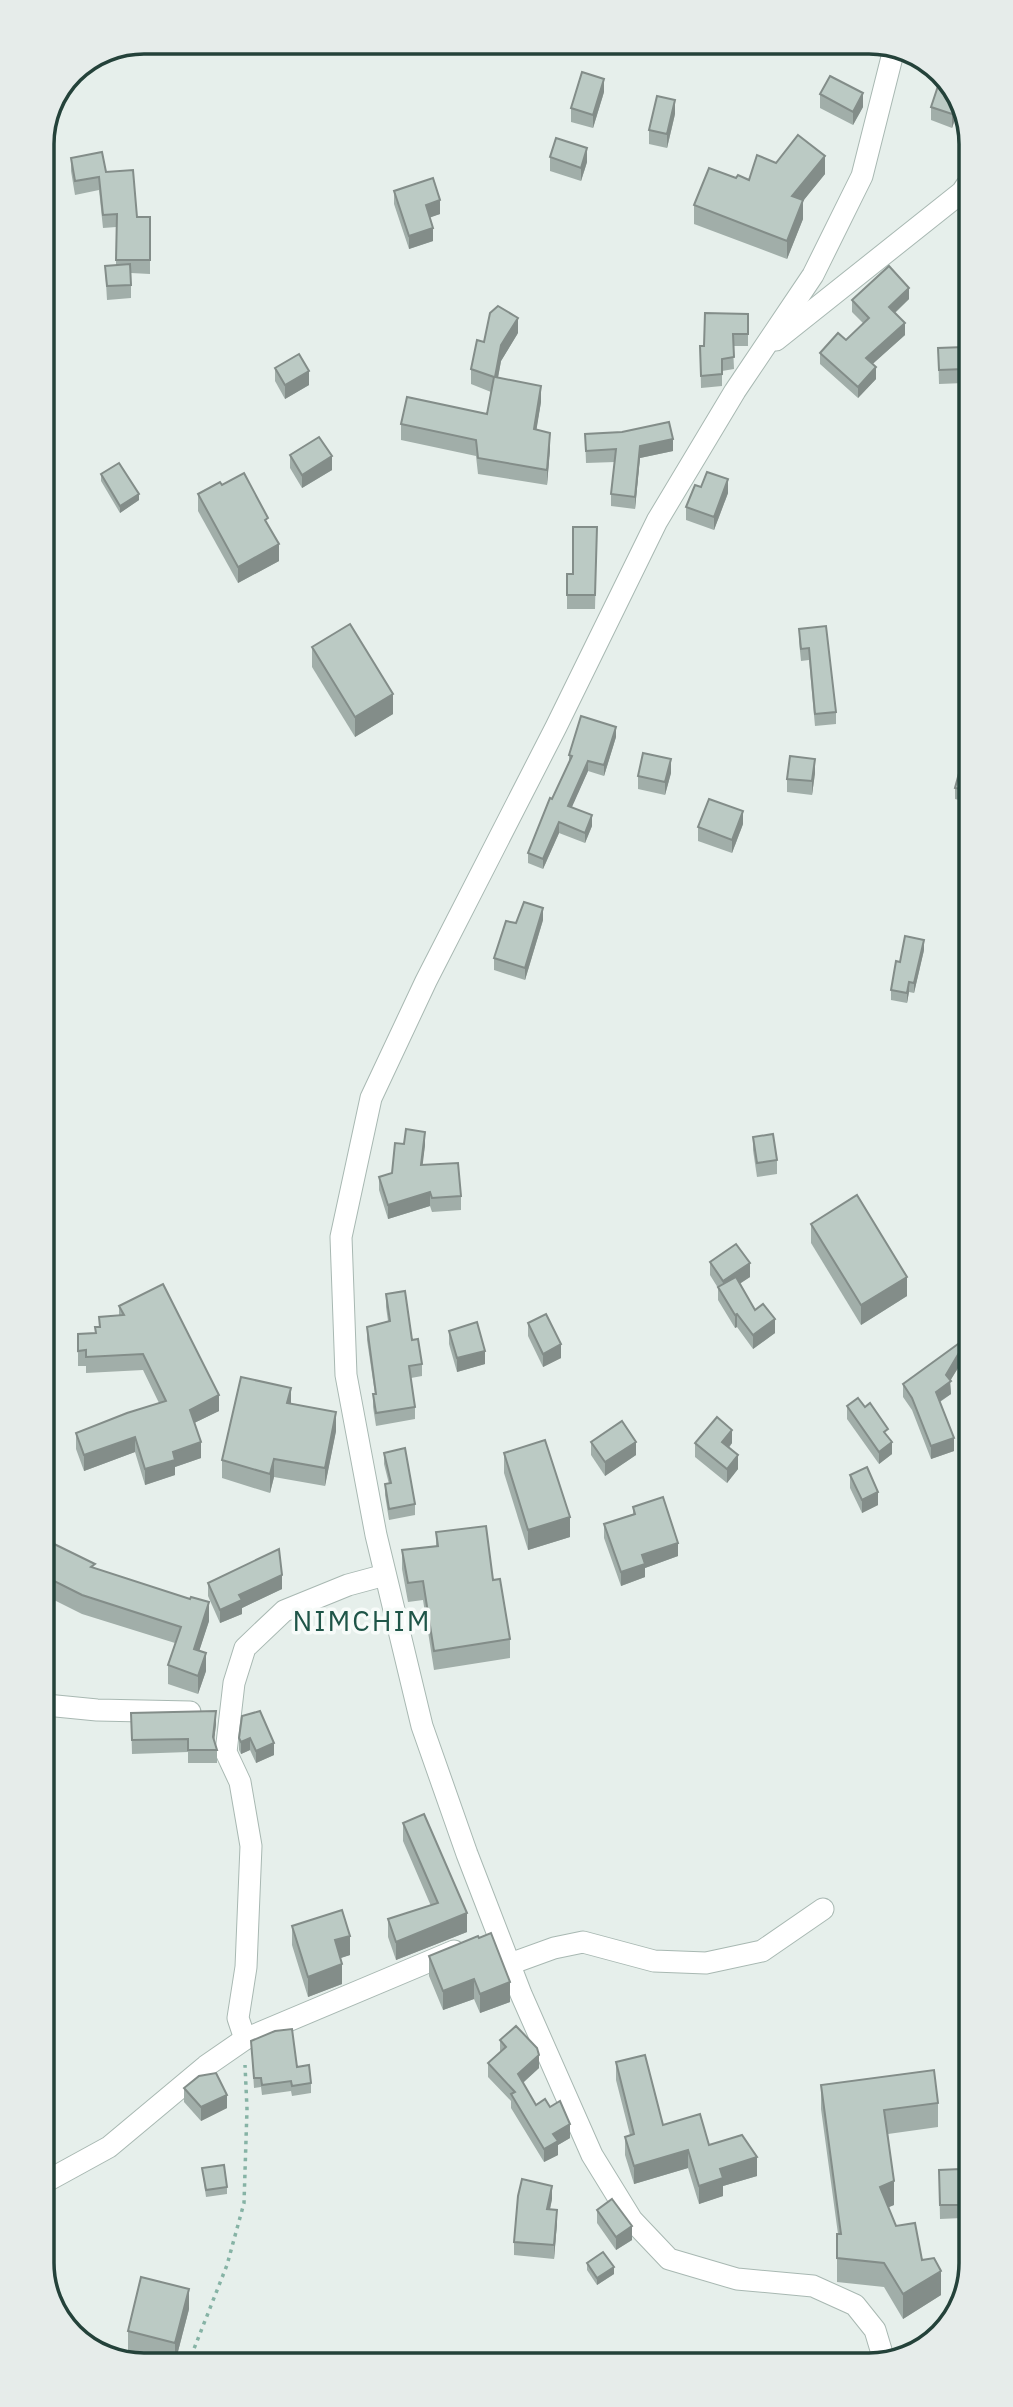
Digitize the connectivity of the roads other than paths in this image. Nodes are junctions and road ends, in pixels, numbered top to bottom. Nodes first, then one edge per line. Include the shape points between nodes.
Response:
1 (892, 58) edge
2 (959, 193) edge
3 (761, 352) junction
4 (385, 1575) junction
5 (54, 1705) edge
6 (230, 1710) junction
7 (823, 1909) dead end
8 (498, 1933) junction
9 (510, 1964) junction
10 (244, 2039) junction
11 (54, 2177) edge
12 (881, 2352) edge

1 - 3 street via 862,176 813,275
2 - 3 street
3 - 4 street via 657,522 371,1098 341,1237 346,1375
4 - 6 street via 348,1584 284,1611 244,1648
4 - 8 street via 422,1726
5 - 6 street via 177,1713
6 - 10 street via 226,1752 240,1782 251,1846 246,1967 238,2018
7 - 9 street via 762,1951 706,1963 654,1961 583,1942
8 - 9 street
8 - 10 street
9 - 12 street via 592,2155 641,2230 669,2259 737,2279 813,2286 855,2305 874,2330
10 - 11 street via 109,2147

